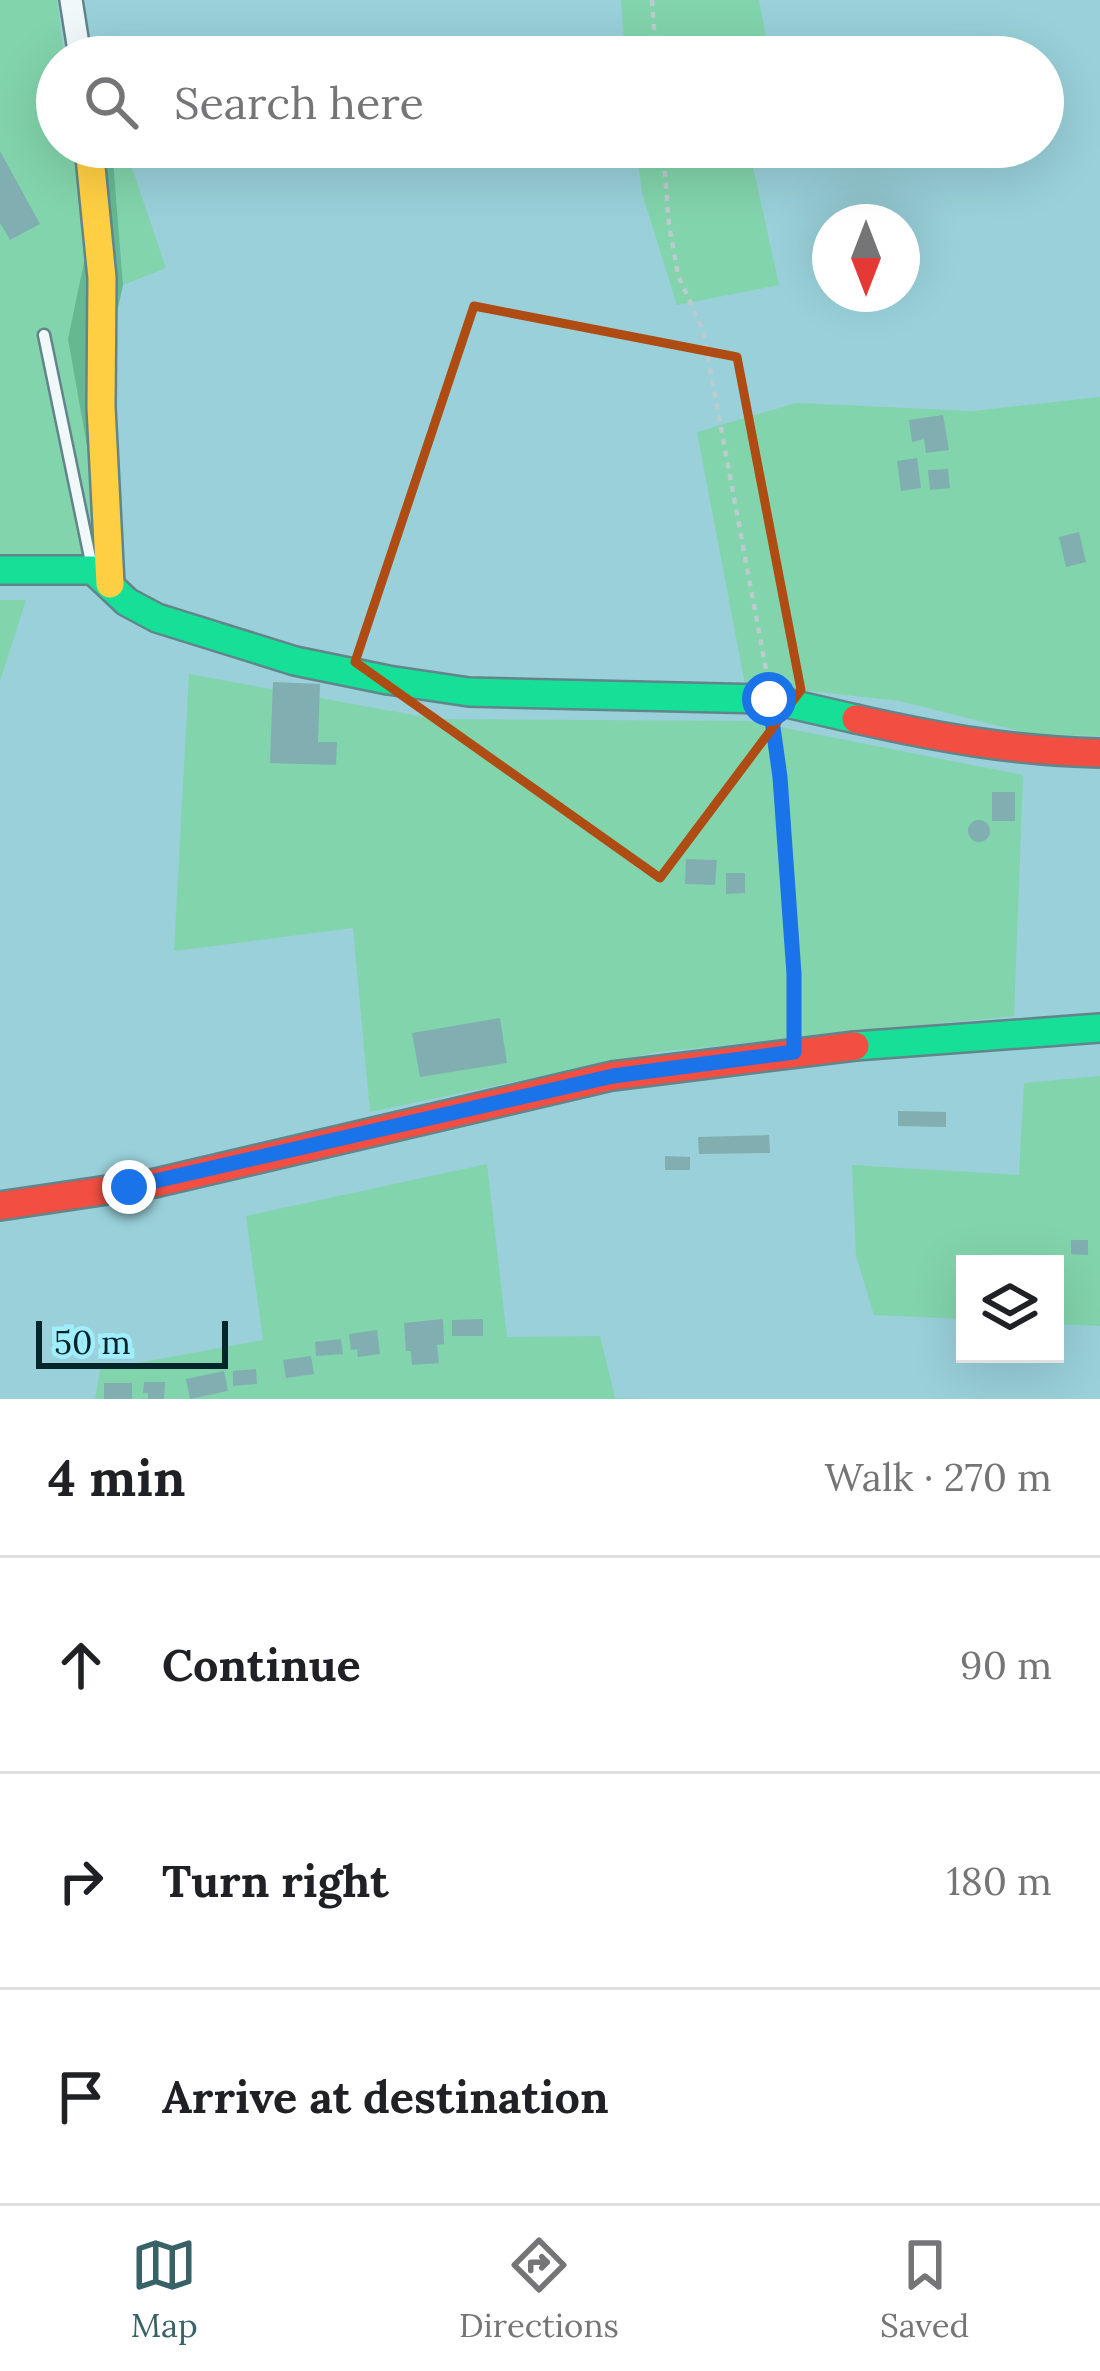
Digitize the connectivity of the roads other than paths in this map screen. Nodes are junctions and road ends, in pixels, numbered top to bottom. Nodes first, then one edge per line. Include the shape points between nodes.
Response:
1 (71, 0) edge
2 (77, 36) edge
3 (91, 168) edge
4 (44, 335) dead end
5 (0, 569) edge
6 (101, 577) junction
7 (1100, 753) edge
8 (1100, 1028) edge
9 (0, 1206) edge

1 - 2 street
3 - 6 street via 101,278
4 - 6 lane
5 - 6 street
6 - 7 street via 158,618 388,680 469,692 769,699 950,740
8 - 9 street via 794,1052 613,1076 129,1187

